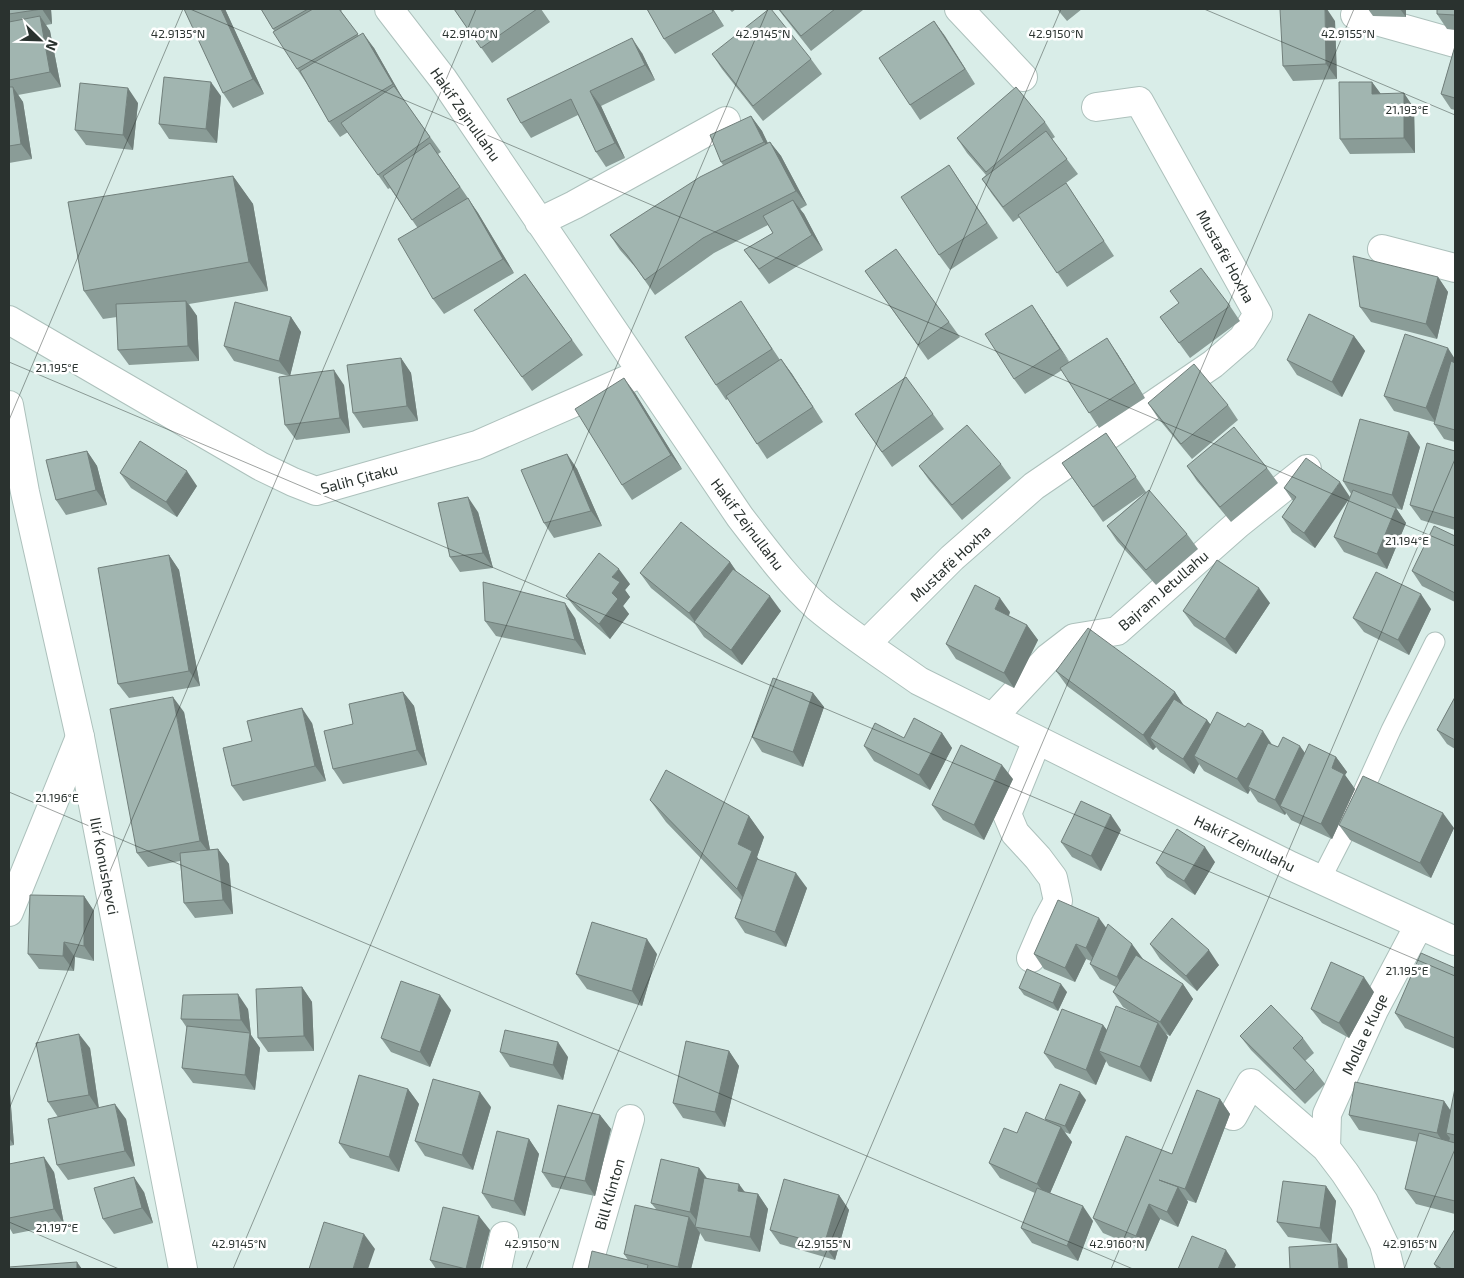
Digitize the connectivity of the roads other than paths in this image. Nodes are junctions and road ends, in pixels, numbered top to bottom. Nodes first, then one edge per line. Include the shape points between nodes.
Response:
1 (389, 9) edge
2 (959, 9) edge
3 (1355, 15) dead end
4 (1455, 43) edge
5 (1023, 77) dead end
6 (1096, 107) dead end
7 (726, 121) dead end
8 (539, 222) junction
9 (1382, 249) dead end
10 (1455, 268) edge
11 (11, 321) edge
12 (642, 373) junction
13 (9, 405) edge
14 (1307, 469) edge
15 (17, 493) edge
16 (1434, 642) dead end
17 (866, 644) junction
18 (993, 717) junction
19 (80, 737) junction
20 (1037, 740) junction
21 (1320, 879) junction
22 (9, 912) edge
23 (1419, 925) junction
24 (1455, 941) edge
25 (1031, 958) dead end
26 (1233, 1116) dead end
27 (630, 1119) dead end
28 (1326, 1148) junction
29 (504, 1236) dead end
30 (183, 1269) edge
31 (497, 1269) edge
32 (587, 1269) edge
33 (1390, 1269) edge

1 - 8 street, Hakif Zejnullahu via 442,79
2 - 5 street
3 - 4 street
6 - 17 street, Mustafë Hoxha via 1139,101 1258,314 1243,338 1213,364 1034,486 952,558
7 - 8 street
8 - 12 street, Hakif Zejnullahu
9 - 10 street
11 - 12 street, Salih Çitaku via 260,466 316,492 478,445
12 - 17 street, Hakif Zejnullahu via 740,517 791,580 817,606
13 - 15 street, Ilir Konushevci
14 - 18 street, Bajram Jetullahu via 1238,524 1116,631 1074,638 1048,658
15 - 19 street, Ilir Konushevci
16 - 21 lane
17 - 18 street, Hakif Zejnullahu via 919,681
18 - 20 street, Hakif Zejnullahu
19 - 22 street
19 - 30 street, Ilir Konushevci
20 - 21 street, Hakif Zejnullahu
20 - 25 street via 1007,814 1015,833 1053,878 1058,901
21 - 23 street, Hakif Zejnullahu
23 - 24 street, Hakif Zejnullahu
23 - 28 street, Molla e Kuqe via 1374,1010 1327,1114
26 - 28 street via 1251,1083
27 - 32 street, Bill Klinton
28 - 33 street via 1364,1202 1384,1244
29 - 31 street

